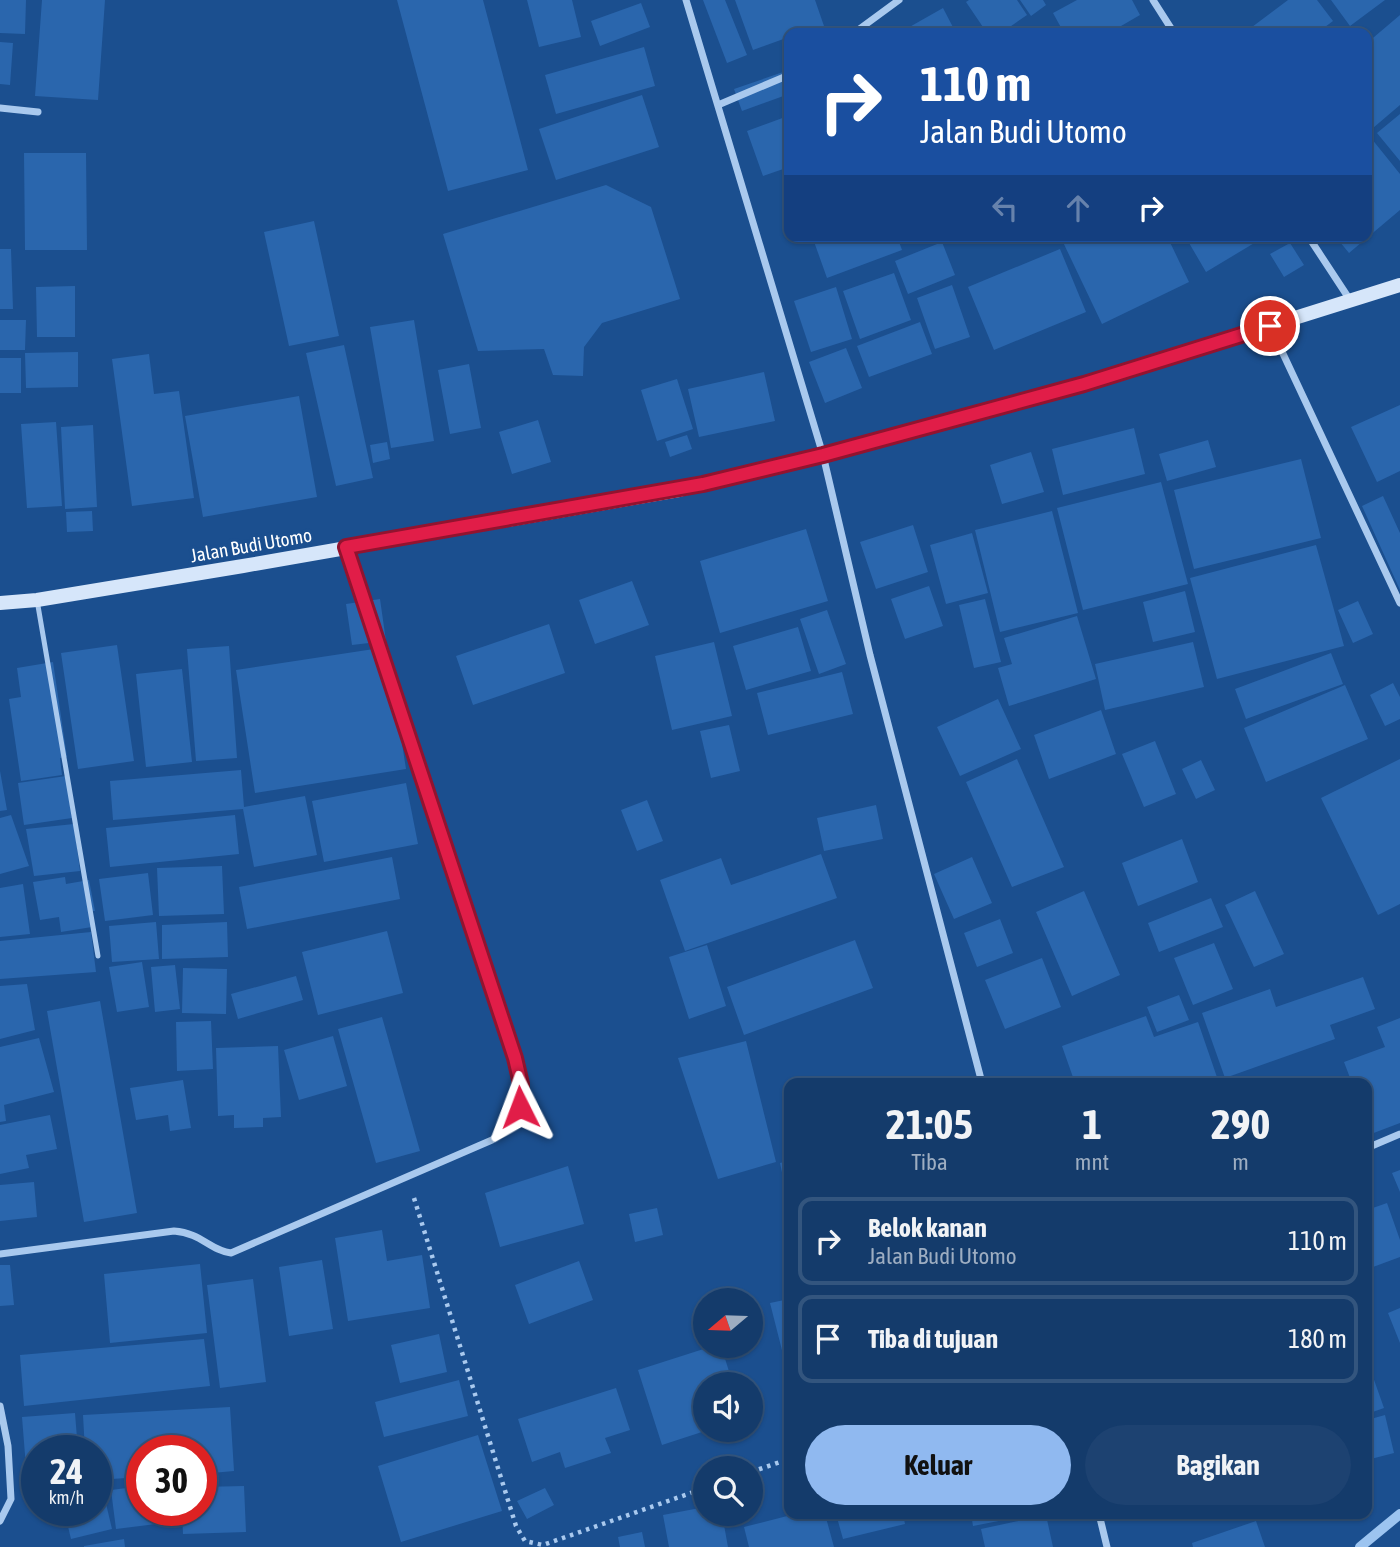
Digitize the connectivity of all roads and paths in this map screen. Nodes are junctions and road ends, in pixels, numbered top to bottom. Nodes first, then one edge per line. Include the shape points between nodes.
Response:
1 (686, 0) edge
2 (899, 0) edge
3 (1153, 0) edge
4 (861, 28) edge
5 (1171, 28) edge
6 (784, 77) edge
7 (718, 105) junction
8 (0, 108) edge
9 (38, 112) dead end
10 (1312, 242) edge
11 (1400, 285) edge
12 (1350, 300) junction
13 (1270, 326) junction
14 (823, 455) junction
15 (346, 547) junction
16 (37, 600) junction
17 (0, 603) edge
18 (1400, 603) edge
19 (98, 956) dead end
20 (981, 1078) edge
21 (1400, 1134) edge
22 (1372, 1146) edge
23 (407, 1177) junction
24 (0, 1254) edge
25 (0, 1406) edge
26 (784, 1461) edge
27 (763, 1468) edge
28 (693, 1492) edge
29 (1101, 1519) edge
30 (0, 1521) edge
31 (1107, 1547) edge

1 - 7 street
2 - 4 street
3 - 5 street
6 - 7 street
7 - 14 street
8 - 9 street
10 - 12 street
11 - 12 street, Jalan Budi Utomo
12 - 13 street, Jalan Budi Utomo
13 - 14 street, Jalan Budi Utomo via 1084,384
13 - 18 street
14 - 15 street, Jalan Budi Utomo via 679,490
14 - 20 street via 870,655
15 - 16 street, Jalan Budi Utomo
15 - 23 street via 521,1084 520,1107 510,1126 492,1140
16 - 17 street, Jalan Budi Utomo
16 - 19 lane
21 - 22 street
23 - 24 street via 231,1253 194,1234 174,1231
23 - 28 path via 516,1526 525,1541 543,1545
25 - 30 street via 12,1499
26 - 27 path
29 - 31 street

